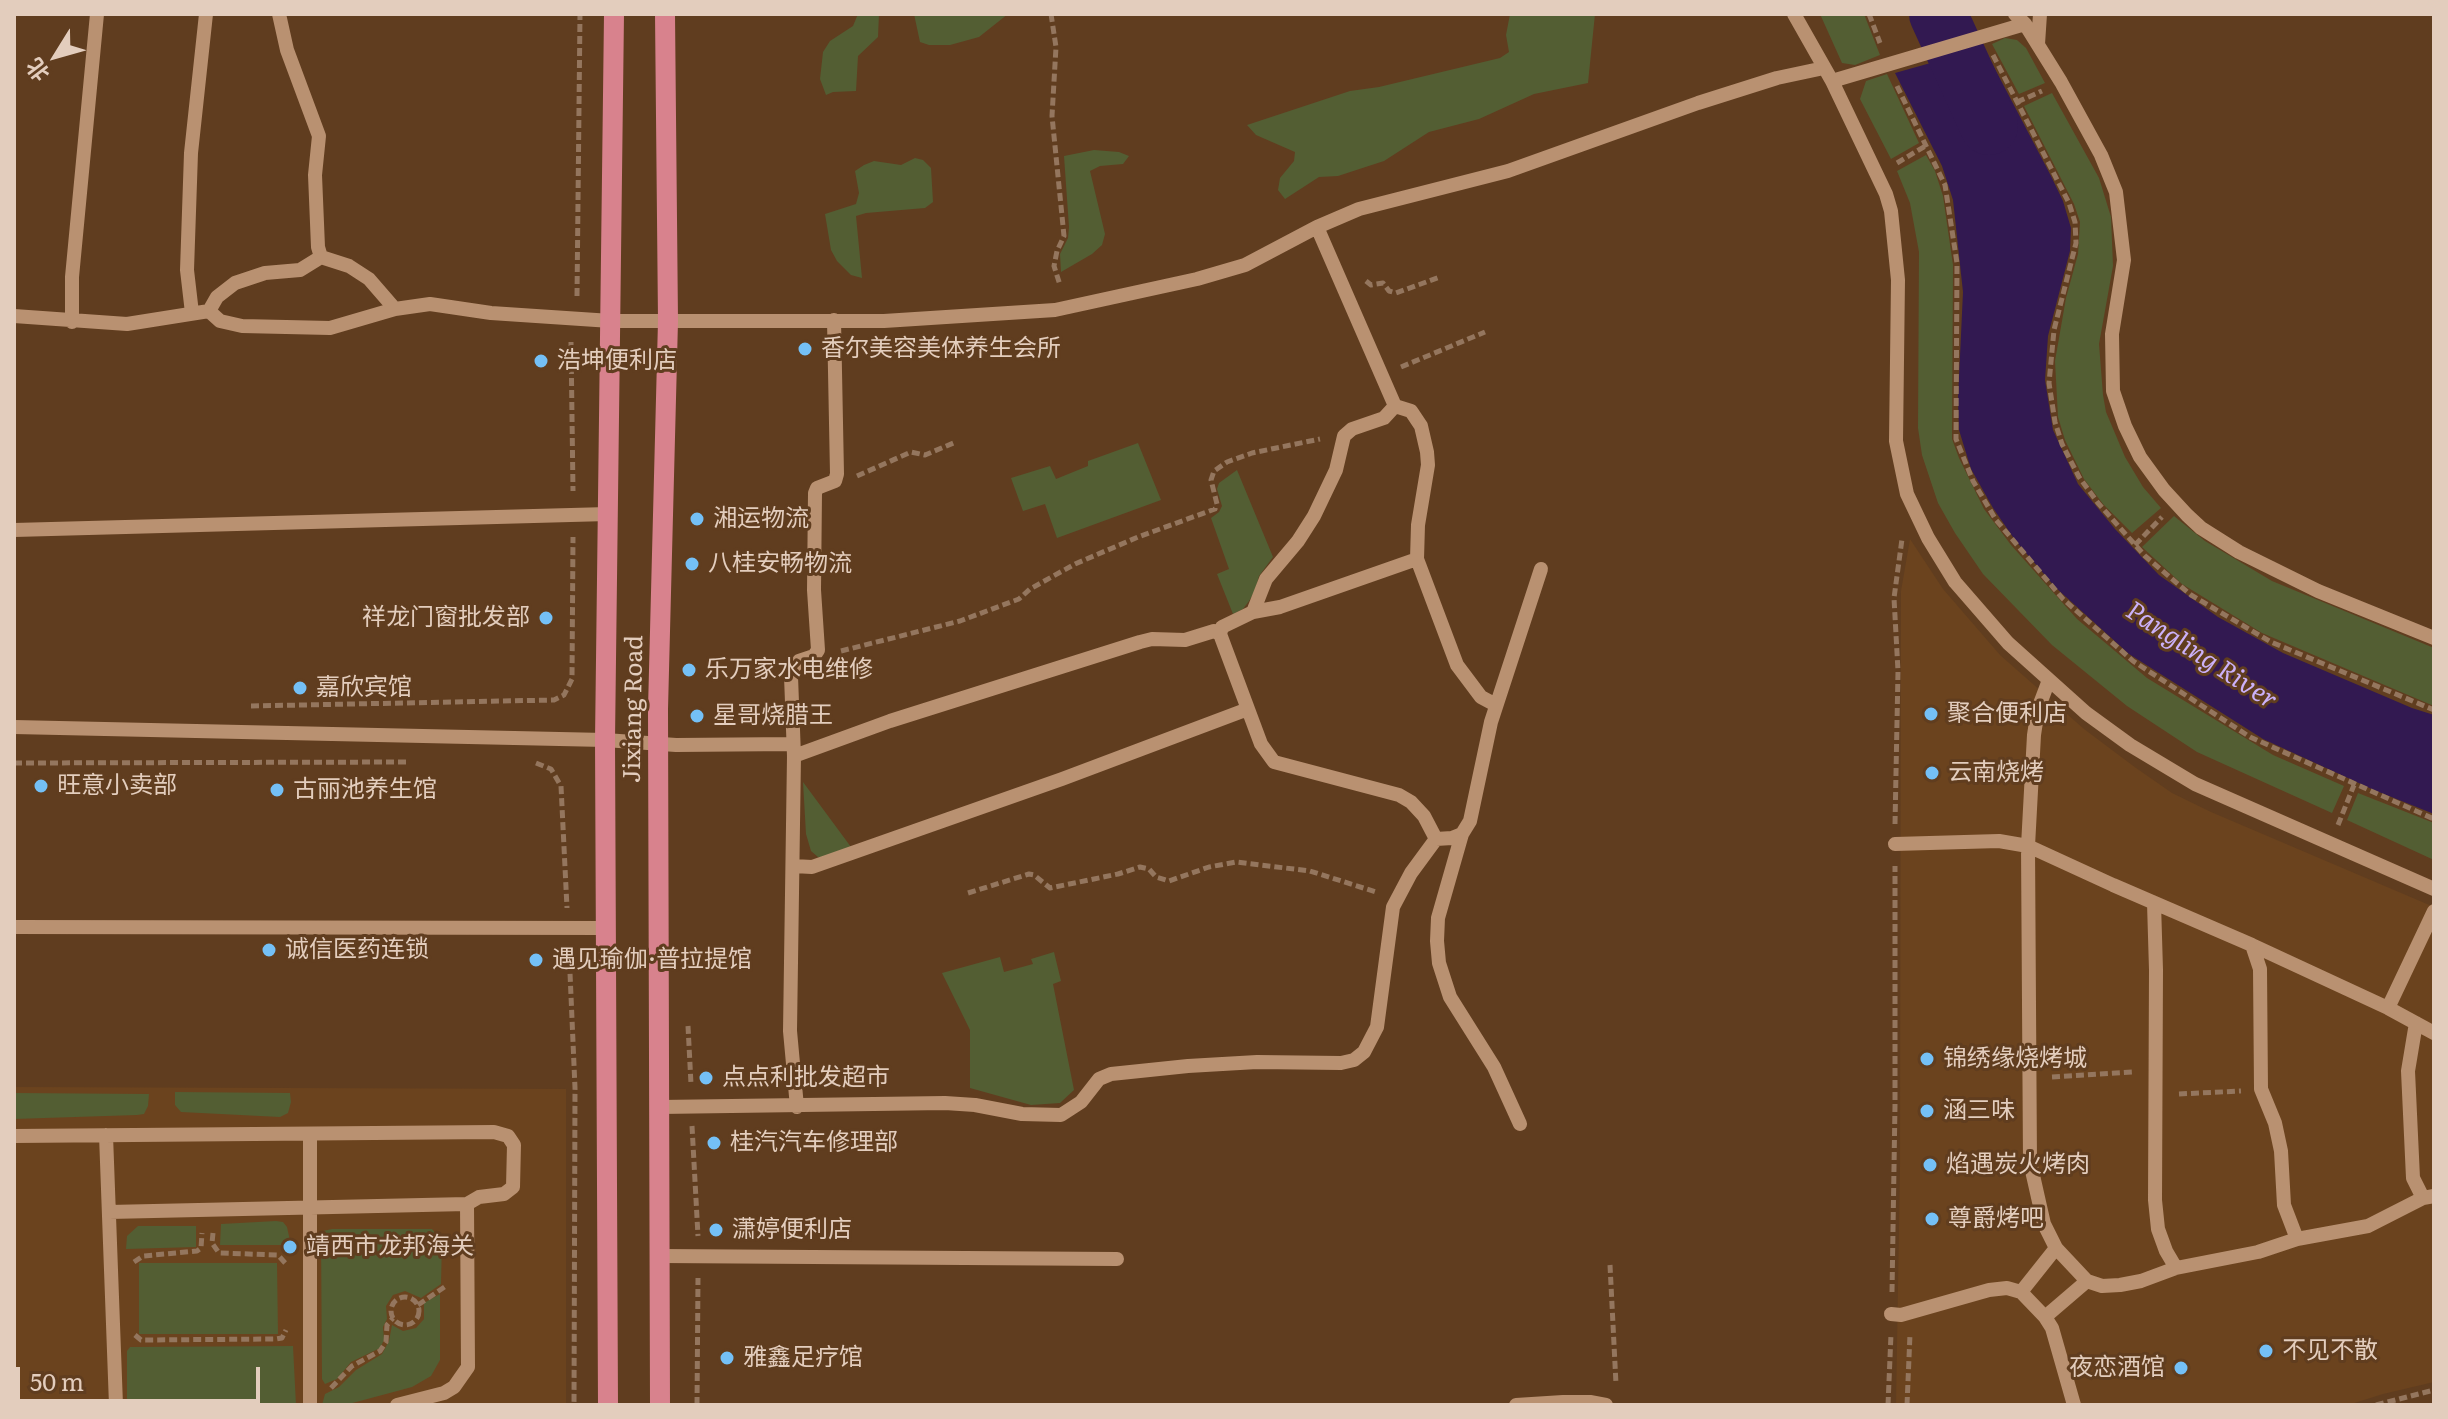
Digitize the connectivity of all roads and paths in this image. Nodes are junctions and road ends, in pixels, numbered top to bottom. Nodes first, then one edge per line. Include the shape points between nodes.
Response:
1 (97, 14) edge
2 (206, 14) edge
3 (279, 14) edge
4 (580, 14) edge
5 (614, 14) edge
6 (665, 14) edge
7 (1051, 14) edge
8 (1794, 14) edge
9 (1869, 14) edge
10 (2040, 14) edge
11 (2020, 19) edge
12 (2038, 44) junction
13 (1882, 48) dead end
14 (1828, 75) junction
15 (1892, 75) dead end
16 (2050, 88) dead end
17 (2017, 102) dead end
18 (1927, 145) junction
19 (1895, 164) dead end
20 (1317, 227) junction
21 (321, 257) junction
22 (1337, 270) junction
23 (1440, 277) dead end
24 (395, 309) junction
25 (1055, 310) junction
26 (209, 311) junction
27 (192, 313) junction
28 (14, 316) edge
29 (573, 318) junction
30 (834, 320) junction
31 (611, 321) junction
32 (668, 321) junction
33 (72, 322) junction
34 (1485, 332) dead end
35 (1383, 376) junction
36 (1395, 406) junction
37 (1344, 436) junction
38 (956, 442) dead end
39 (835, 481) junction
40 (1907, 494) junction
41 (2168, 512) dead end
42 (608, 514) junction
43 (573, 516) junction
44 (14, 530) edge
45 (2135, 545) dead end
46 (1417, 559) junction
47 (1541, 569) dead end
48 (1253, 612) junction
49 (1220, 634) junction
50 (2434, 638) edge
51 (814, 656) junction
52 (2049, 680) junction
53 (1496, 705) junction
54 (237, 706) dead end
55 (1248, 709) junction
56 (14, 727) edge
57 (605, 740) junction
58 (659, 743) junction
59 (793, 750) junction
60 (423, 762) dead end
61 (533, 762) dead end
62 (14, 763) edge
63 (2354, 785) junction
64 (2342, 816) dead end
65 (2434, 819) edge
66 (1462, 834) junction
67 (1436, 839) junction
68 (1895, 844) junction
69 (2028, 846) junction
70 (793, 866) junction
71 (2434, 889) edge
72 (968, 893) dead end
73 (1399, 893) junction
74 (2154, 903) junction
75 (2434, 911) edge
76 (14, 927) edge
77 (568, 928) junction
78 (606, 928) junction
79 (2252, 945) junction
80 (2388, 1008) junction
81 (688, 1015) dead end
82 (2416, 1023) junction
83 (2434, 1033) edge
84 (2154, 1070) junction
85 (2030, 1078) junction
86 (2261, 1089) junction
87 (2157, 1095) junction
88 (660, 1107) junction
89 (797, 1107) junction
90 (691, 1108) junction
91 (1520, 1124) dead end
92 (310, 1134) junction
93 (106, 1135) junction
94 (14, 1136) edge
95 (2428, 1197) edge
96 (467, 1204) junction
97 (310, 1207) junction
98 (208, 1211) junction
99 (109, 1212) junction
100 (2297, 1239) junction
101 (2056, 1248) junction
102 (660, 1256) junction
103 (699, 1256) junction
104 (1117, 1259) dead end
105 (1610, 1265) dead end
106 (2176, 1268) junction
107 (134, 1273) dead end
108 (286, 1274) dead end
109 (2087, 1281) junction
110 (2021, 1292) junction
111 (1911, 1312) junction
112 (1891, 1314) junction
113 (2045, 1317) junction
114 (393, 1318) junction
115 (286, 1325) dead end
116 (133, 1331) dead end
117 (1616, 1389) dead end
118 (2434, 1390) edge
119 (309, 1402) edge
120 (116, 1405) edge
121 (397, 1405) edge
122 (574, 1405) edge
123 (608, 1405) edge
124 (660, 1405) edge
125 (697, 1405) edge
126 (1516, 1405) edge
127 (1606, 1405) edge
128 (1888, 1405) edge
129 (1907, 1405) edge
130 (2074, 1405) edge
131 (2376, 1405) edge

1 - 33 street
2 - 27 street via 191,153 187,270
3 - 21 street via 319,136 315,175
4 - 29 path
5 - 31 main road, Jixiang Road
6 - 32 main road, Jixiang Road
7 - 25 path via 1056,47 1052,116 1064,236 1054,259 1060,286
8 - 14 street
9 - 13 path
10 - 12 street
11 - 12 street
11 - 14 street via 2006,30 1859,74
12 - 50 street via 2116,192 2124,260 2112,334 2113,391 2140,457 2187,515 2229,546 2318,591
14 - 20 street via 1777,78 1508,171 1359,209
14 - 40 street via 1891,211 1898,280 1894,429
15 - 18 path
16 - 17 path
18 - 19 path
18 - 63 path via 1945,185 1956,249 1956,439 1996,520 2063,599 2133,661 2250,737
20 - 22 street
20 - 25 street via 1245,265
21 - 24 street via 369,279
21 - 26 street via 300,270 235,283
22 - 23 path via 1358,265 1369,284 1383,283 1392,293
22 - 35 street
24 - 26 street via 330,328 242,326 220,321
24 - 29 street via 430,304
25 - 30 street
26 - 27 street
27 - 33 street via 127,324
28 - 33 street
29 - 31 street
29 - 43 path
30 - 32 street
30 - 39 street
31 - 32 street
31 - 42 main road, Jixiang Road
32 - 58 main road, Jixiang Road
34 - 35 path
35 - 36 street
36 - 37 street via 1384,418
36 - 46 street via 1416,417 1427,452
37 - 48 street via 1331,482 1305,530 1266,579
37 - 51 path via 1227,462 1211,480 1215,509 1075,564 998,608
38 - 39 path via 925,455 911,452
39 - 51 street via 815,493 819,639
40 - 52 street via 1939,557 1970,602
40 - 68 path via 1894,598
41 - 45 path
42 - 43 street
42 - 57 main road, Jixiang Road
43 - 44 street
43 - 54 path via 572,679 564,695 554,700
46 - 48 street
46 - 53 street via 1457,665 1481,697
47 - 53 street
48 - 49 street via 1222,627
49 - 55 street
49 - 59 street via 1140,642
51 - 59 street via 799,661 791,676
52 - 69 street via 2034,735
52 - 71 street via 2086,713 2171,772
53 - 66 street via 1475,808
55 - 67 street via 1274,762 1399,795 1424,816
55 - 70 street via 812,867
56 - 57 street
57 - 58 street
57 - 78 main road, Jixiang Road
58 - 59 street
58 - 88 main road, Jixiang Road
59 - 70 street
60 - 62 path
61 - 77 path via 551,769 561,786
63 - 64 path
63 - 65 path
66 - 67 street
66 - 91 street via 1438,918 1439,963 1450,997 1488,1056
67 - 73 street
68 - 69 street via 1999,841
68 - 112 path
69 - 74 street
69 - 85 street
70 - 89 street via 790,1031
72 - 73 path via 1029,874 1050,888 1140,867 1169,881 1236,862 1310,871 1384,894
73 - 89 street via 1377,1027 1354,1060 1111,1074 1061,1115 933,1103
74 - 79 street
74 - 84 street
75 - 80 street
76 - 77 street
77 - 78 street
77 - 122 path via 575,1088
78 - 123 main road, Jixiang Road
79 - 80 street
79 - 86 street via 2260,969
80 - 82 street
81 - 90 path
82 - 83 street
82 - 95 street via 2408,1071 2413,1178
84 - 85 path
84 - 87 street
85 - 101 street via 2030,1162 2040,1211
86 - 87 path
86 - 100 street via 2275,1123 2284,1205
87 - 106 street via 2158,1229
88 - 90 street
88 - 102 main road, Jixiang Road
89 - 90 street
90 - 103 path
92 - 93 street
92 - 96 street via 508,1136 514,1145 513,1187
92 - 97 street
93 - 94 street
93 - 99 street
95 - 100 street via 2368,1226
96 - 97 street
96 - 121 street via 468,1367 444,1393
97 - 98 street
97 - 119 street
98 - 99 street
98 - 107 path via 201,1248 138,1258
98 - 108 path via 212,1243 219,1253 278,1255
99 - 120 street
100 - 106 street
101 - 109 street
101 - 110 street
102 - 103 street
102 - 124 main road, Jixiang Road
103 - 104 street
103 - 125 path
105 - 117 path
106 - 109 street via 2120,1285
109 - 113 street
110 - 111 street via 1989,1290
110 - 113 street
111 - 112 street
111 - 129 path
112 - 128 path
113 - 130 street
114 - 114 path via 400,1324 413,1322 419,1310 416,1301 394,1301
114 - 119 path via 380,1351 352,1366
115 - 116 path via 285,1334 276,1339 141,1340
118 - 131 path
126 - 127 street

